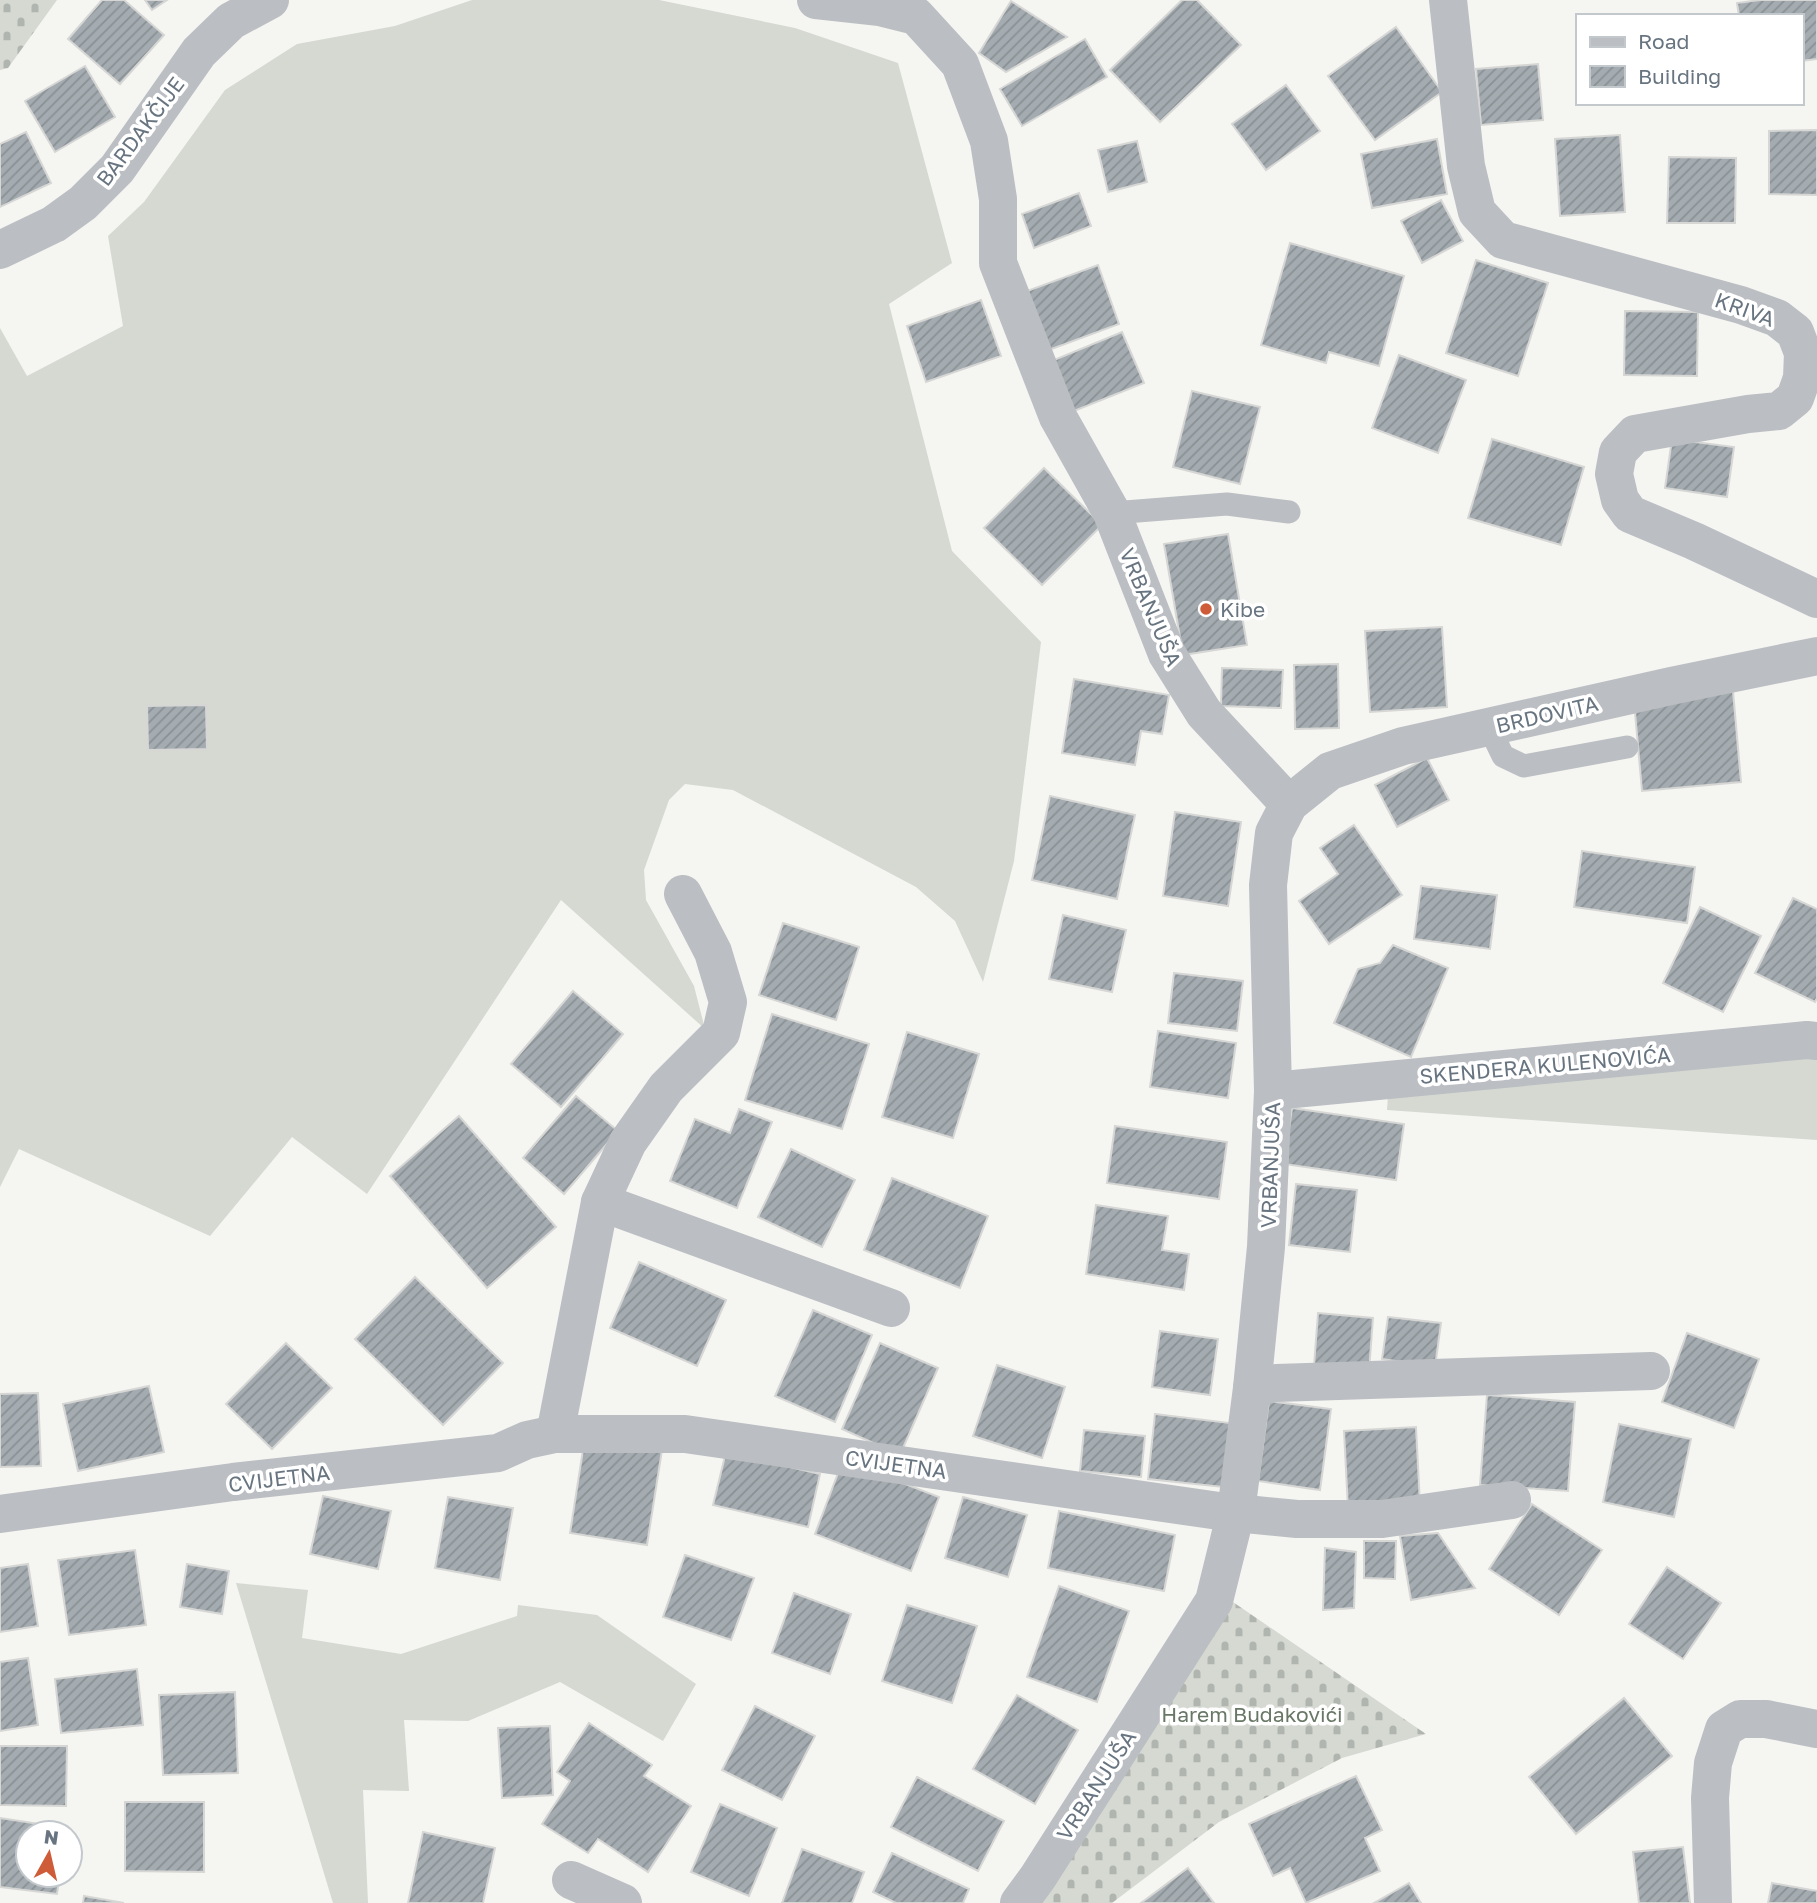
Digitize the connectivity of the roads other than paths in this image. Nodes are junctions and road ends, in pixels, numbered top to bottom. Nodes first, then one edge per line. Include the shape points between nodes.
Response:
1 (270, 0) edge
2 (816, 0) edge
3 (1448, 0) edge
4 (0, 250) edge
5 (1289, 512) dead end
6 (1112, 513) junction
7 (1817, 599) edge
8 (1817, 656) edge
9 (1489, 727) junction
10 (1627, 747) dead end
11 (1289, 804) junction
12 (683, 894) dead end
13 (1817, 1041) edge
14 (1273, 1091) junction
15 (600, 1202) junction
16 (891, 1308) dead end
17 (1651, 1371) dead end
18 (1252, 1388) junction
19 (555, 1434) junction
20 (1512, 1500) dead end
21 (1236, 1512) junction
22 (0, 1514) edge
23 (1817, 1729) edge
24 (571, 1880) dead end
25 (623, 1903) edge
26 (1019, 1903) edge
27 (1713, 1903) edge

1 - 4 street, BARDAKČIJE via 231,21 200,52 117,169 83,203 54,224
2 - 6 street, VRBANJUŠA via 916,16 960,64 989,141 998,199 998,263 1058,417
3 - 7 street, KRIVA via 1466,166 1477,212 1503,240 1741,305 1777,318 1795,332 1803,353 1802,377 1795,398 1779,411 1635,434 1618,452 1614,474 1620,500 1630,514
5 - 6 lane via 1227,504
6 - 11 street, VRBANJUŠA via 1167,654 1204,713
8 - 9 street, BRDOVITA
9 - 10 lane via 1503,756 1524,765
9 - 11 street, BRDOVITA via 1403,746 1330,771
11 - 14 street, VRBANJUŠA via 1274,833 1268,885
12 - 15 street via 713,952 728,1002 721,1033 666,1088 628,1142
13 - 14 street, SKENDERA KULENOVIĆA
14 - 18 street, VRBANJUŠA via 1266,1247
15 - 16 street
15 - 19 street
17 - 18 street via 1276,1383
18 - 21 street, VRBANJUŠA
19 - 21 street, CVIJETNA via 685,1434
19 - 22 street, CVIJETNA via 498,1453
20 - 21 street, CVIJETNA via 1382,1520 1297,1519
21 - 26 street, VRBANJUŠA via 1214,1601
23 - 27 street via 1741,1719 1724,1729 1713,1763 1710,1798
24 - 25 street

